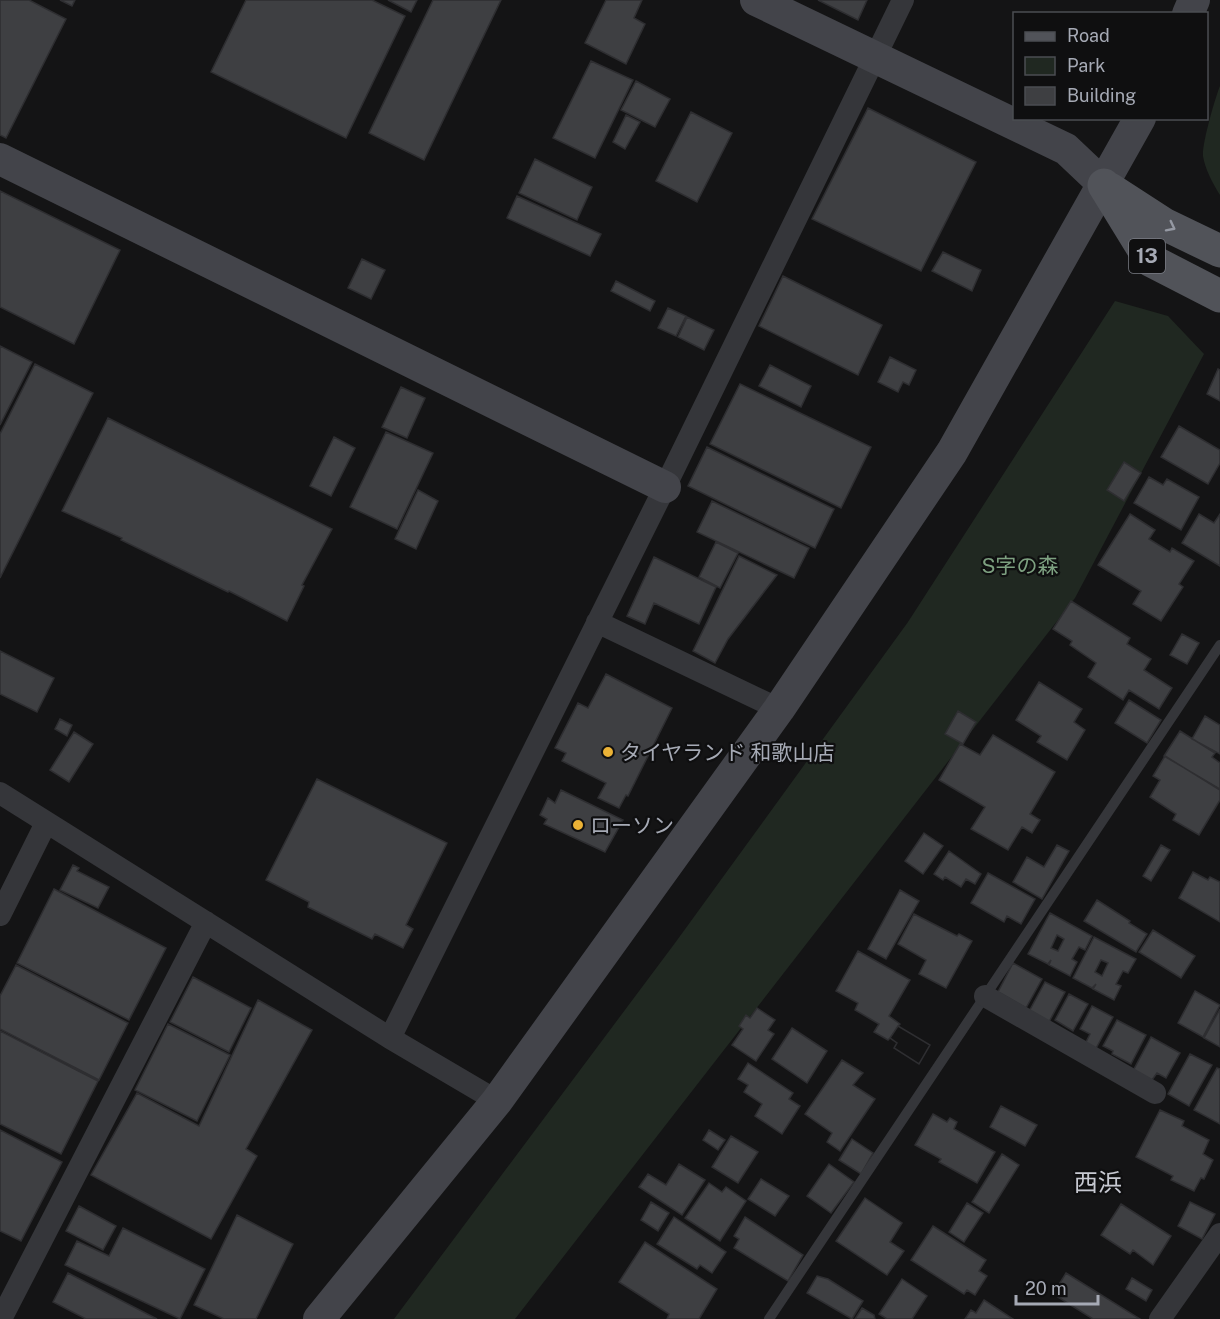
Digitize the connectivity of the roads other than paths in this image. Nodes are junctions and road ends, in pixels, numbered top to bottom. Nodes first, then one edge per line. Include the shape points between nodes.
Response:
1 (756, 0) edge
2 (903, 0) edge
3 (874, 57) junction
4 (1139, 120) edge
5 (0, 159) edge
6 (1104, 184) junction
7 (1220, 251) edge
8 (1220, 296) edge
9 (665, 487) junction
10 (597, 622) junction
11 (1220, 645) edge
12 (779, 709) junction
13 (0, 793) edge
14 (46, 823) junction
15 (0, 915) edge
16 (206, 922) junction
17 (985, 996) junction
18 (390, 1038) junction
19 (1155, 1093) dead end
20 (497, 1101) junction
21 (1220, 1234) edge
22 (1, 1319) edge
23 (319, 1319) edge
24 (769, 1319) edge
25 (1160, 1319) edge

1 - 3 street
2 - 3 street
3 - 6 street via 1066,149
3 - 9 street
4 - 6 street
5 - 9 street
6 -> 7 main road, 13 via 1164,224
6 - 8 main road, 13 via 1150,260
6 - 12 street via 952,452
9 - 10 street
10 - 12 street
10 - 18 street
11 - 17 lane
12 - 20 street
13 - 14 street
14 - 15 street
14 - 16 street
16 - 18 street
16 - 22 street
17 - 19 street
17 - 24 lane
18 - 20 street
20 - 23 street
21 - 25 street

